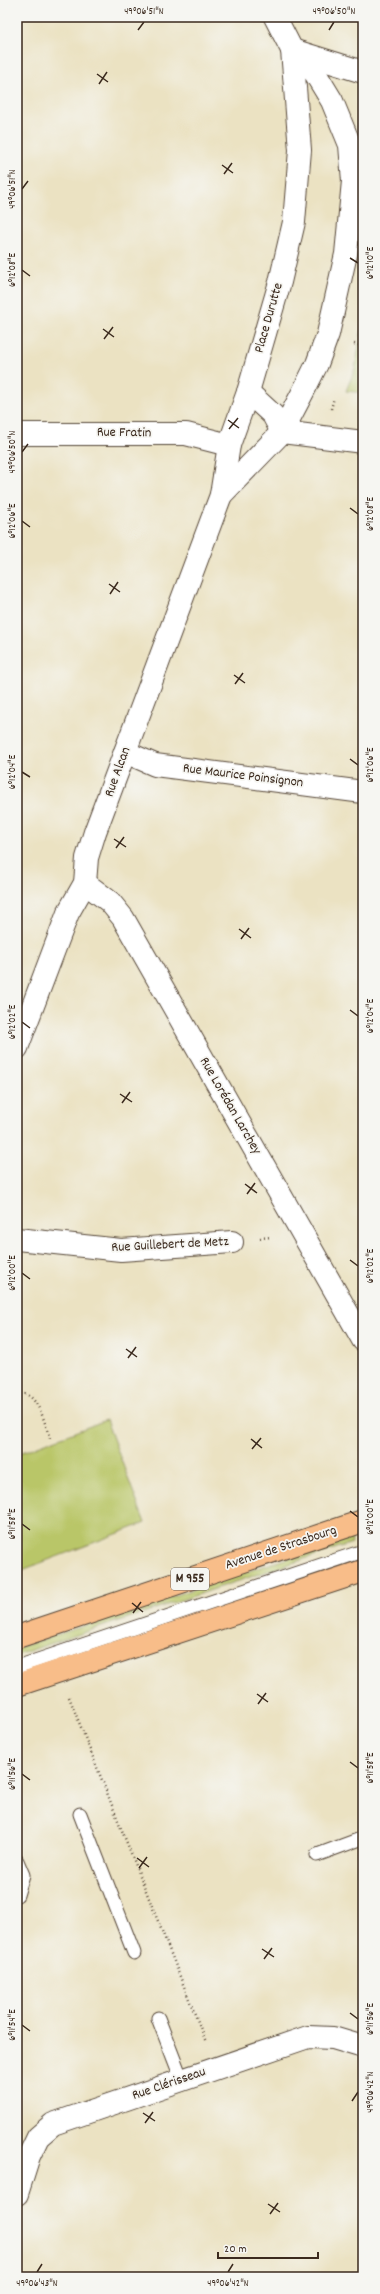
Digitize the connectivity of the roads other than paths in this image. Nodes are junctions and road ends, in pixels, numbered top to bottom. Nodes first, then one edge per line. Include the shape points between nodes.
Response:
1 (275, 17) edge
2 (292, 50) junction
3 (363, 72) edge
4 (248, 392) junction
5 (282, 432) junction
6 (17, 434) edge
7 (363, 442) edge
8 (229, 445) junction
9 (221, 495) junction
10 (125, 752) junction
11 (363, 792) edge
12 (85, 883) junction
13 (17, 1048) edge
14 (17, 1238) edge
15 (232, 1242) road end
16 (363, 1340) edge
17 (363, 1521) edge
18 (363, 1551) edge
19 (363, 1571) edge
20 (17, 1637) edge
21 (17, 1666) edge
22 (17, 1685) edge
23 (80, 1814) dead end
24 (363, 1838) edge
25 (318, 1856) dead end
26 (17, 1862) edge
27 (17, 1895) edge
28 (134, 1953) dead end
29 (158, 2018) dead end
30 (363, 2046) edge
31 (182, 2080) junction
32 (17, 2194) edge

1 - 2 street
2 - 3 street
2 - 4 street, Place Durutte via 300,150 294,222 280,282
2 - 5 street via 316,73 332,101 350,146 353,181 346,254 328,334 313,371
4 - 5 street via 273,415
4 - 8 street, Place Durutte
5 - 7 street
5 - 9 street
6 - 8 street, Rue Fratin via 186,434
8 - 9 street, Place Durutte
9 - 10 street, Rue Alcan
10 - 11 street, Rue Maurice Poinsignon via 155,765
10 - 12 street, Rue Alcan via 87,858
12 - 13 street, Rue Alcan via 68,913
12 - 16 street, Rue Lorédan Larchey via 110,902 123,918
14 - 15 street, Rue Guillebert de Metz via 121,1250
17 - 20 main road, Avenue de Strasbourg / M 955
18 - 21 lane, Avenue de Strasbourg / M 955
19 - 22 main road
23 - 28 lane
24 - 25 lane
26 - 27 lane via 22,1875
29 - 31 lane
30 - 31 street, Rue Clérisseau via 333,2038 308,2037
31 - 32 street, Rue Clérisseau via 53,2124 38,2136

